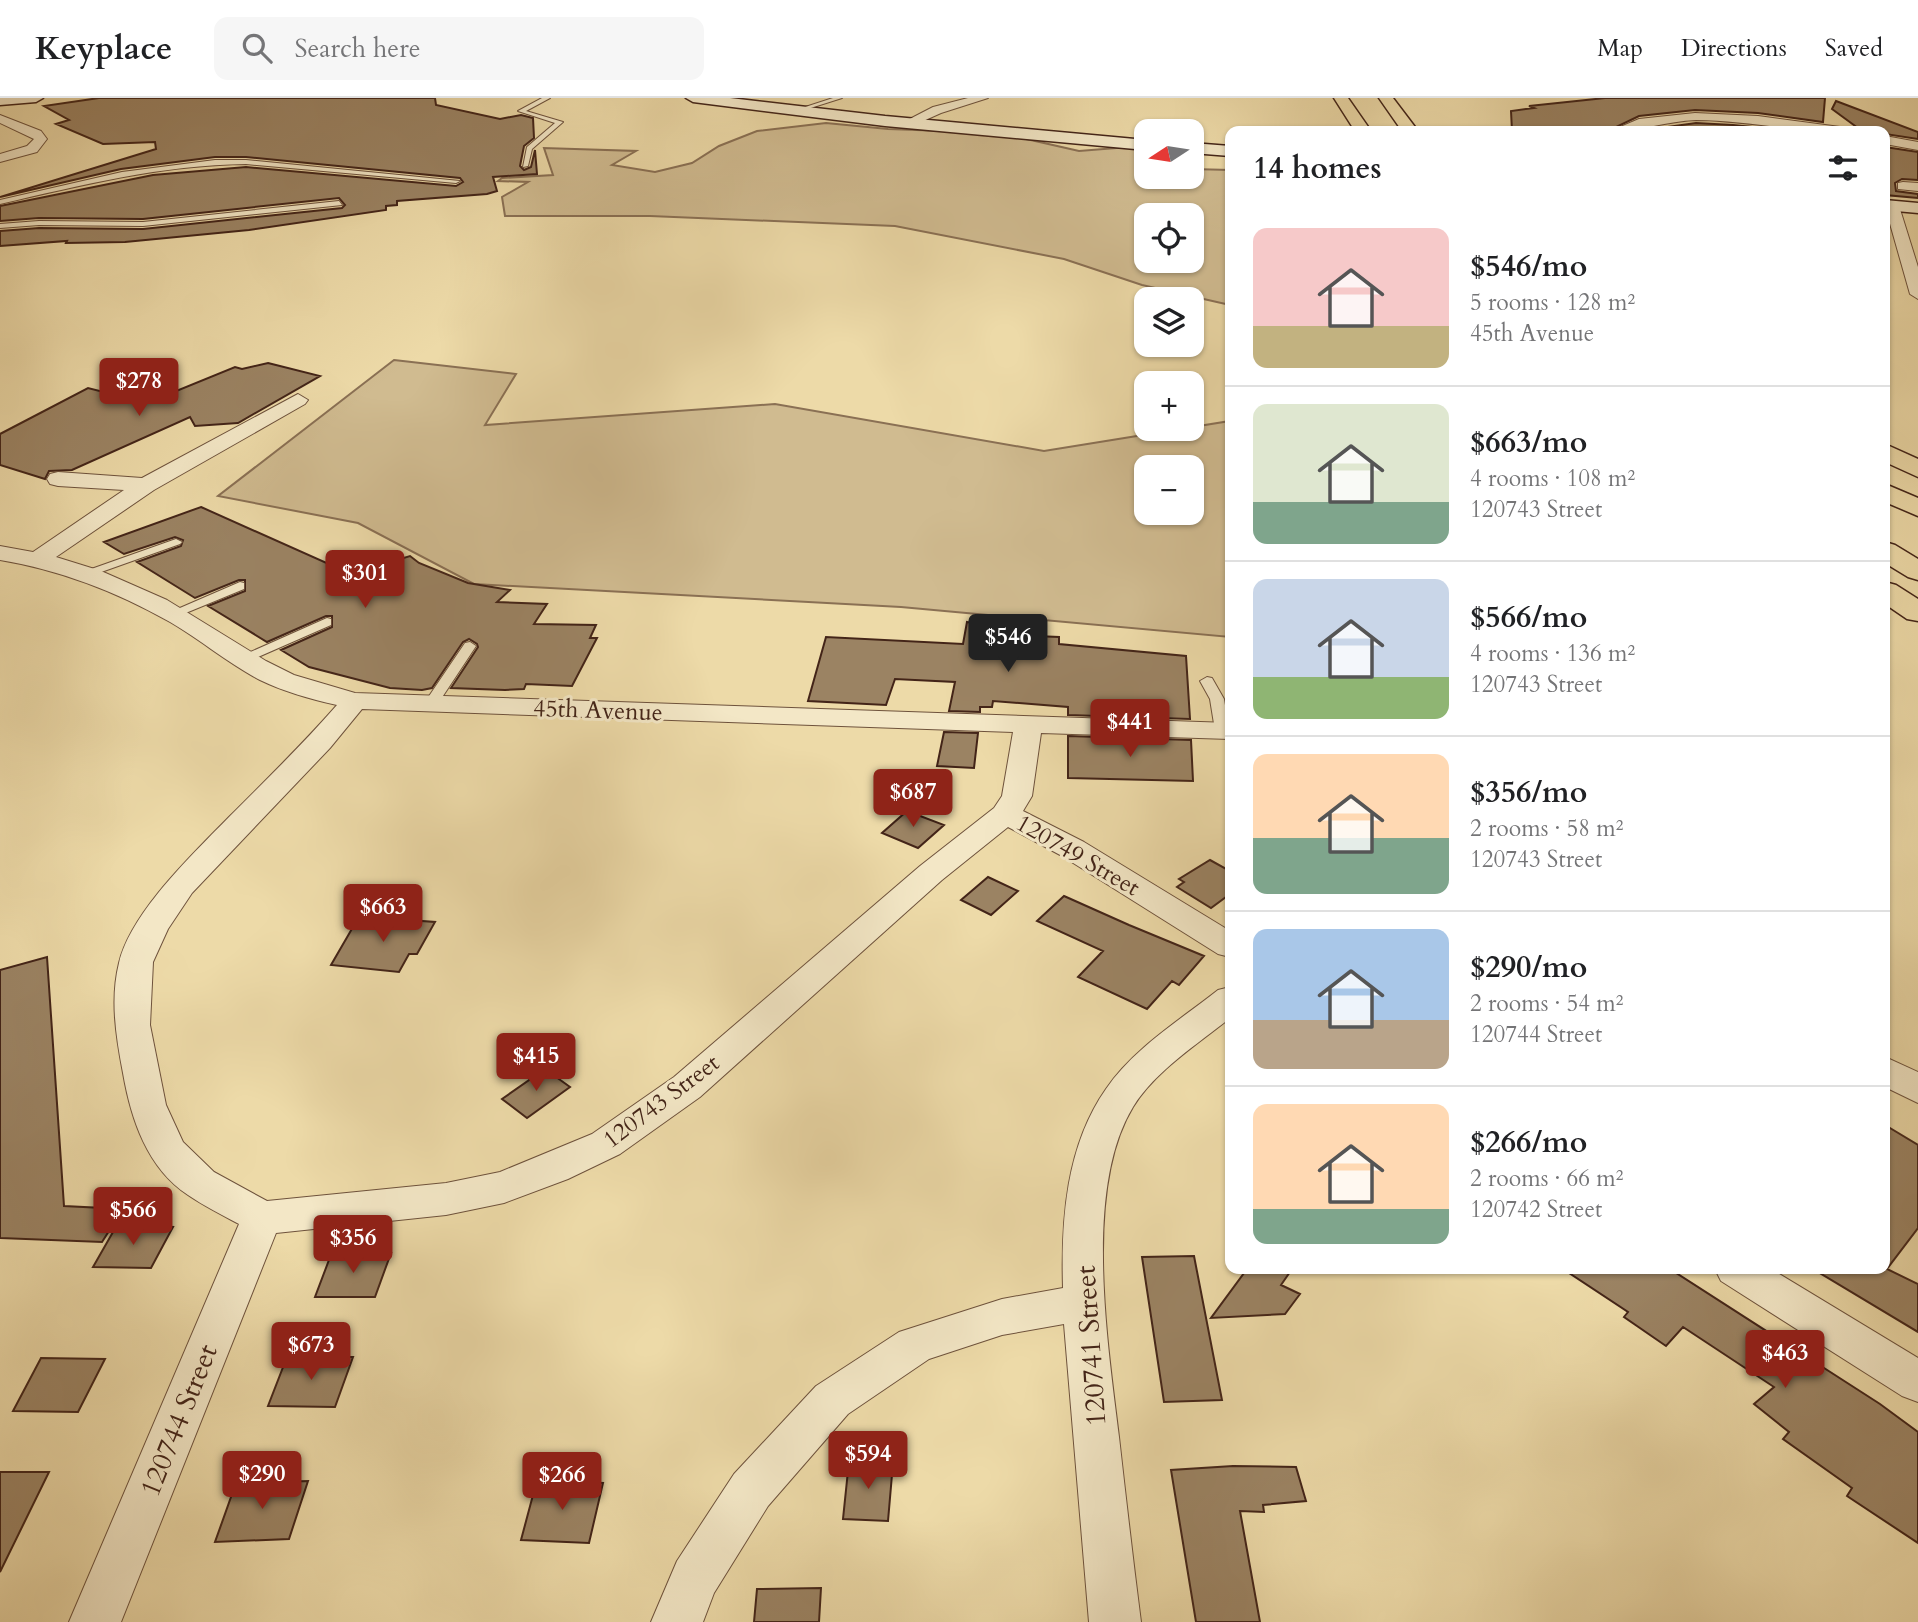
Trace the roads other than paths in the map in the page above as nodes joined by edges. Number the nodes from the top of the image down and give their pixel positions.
1 (36, 98) edge
2 (547, 98) edge
3 (694, 98) edge
4 (839, 98) edge
5 (982, 98) edge
6 (1340, 98) edge
7 (1386, 98) edge
8 (0, 101) edge
9 (1771, 109) dead end
10 (799, 110) junction
11 (0, 119) edge
12 (1757, 120) junction
13 (908, 123) junction
14 (1344, 126) edge
15 (1360, 126) edge
16 (1406, 126) edge
17 (1634, 126) edge
18 (1808, 126) edge
19 (1890, 141) edge
20 (1134, 144) edge
21 (1918, 146) edge
22 (1204, 149) edge
23 (1225, 151) edge
24 (0, 158) edge
25 (525, 166) dead end
26 (456, 181) dead end
27 (1903, 186) dead end
28 (1918, 187) edge
29 (0, 202) edge
30 (339, 203) dead end
31 (1890, 205) edge
32 (1918, 208) edge
33 (1890, 210) edge
34 (0, 226) edge
35 (1914, 273) edge
36 (1918, 294) edge
37 (298, 400) dead end
38 (1890, 441) edge
39 (1890, 455) edge
40 (1918, 455) edge
41 (1918, 469) edge
42 (58, 479) dead end
43 (146, 485) junction
44 (1890, 494) edge
45 (1918, 508) edge
46 (176, 542) dead end
47 (0, 553) edge
48 (1890, 554) edge
49 (38, 559) junction
50 (1918, 570) edge
51 (86, 573) junction
52 (240, 586) dead end
53 (1890, 595) edge
54 (1918, 612) edge
55 (172, 614) junction
56 (327, 622) dead end
57 (470, 646) dead end
58 (244, 659) junction
59 (1207, 681) dead end
60 (355, 701) junction
61 (430, 705) junction
62 (1028, 724) junction
63 (1225, 727) edge
64 (1225, 730) edge
65 (1006, 814) junction
66 (1225, 943) edge
67 (1225, 1003) edge
68 (1890, 1073) edge
69 (1918, 1089) edge
70 (262, 1218) junction
71 (1745, 1274) edge
72 (1082, 1303) junction
73 (1918, 1382) edge
74 (95, 1622) edge
75 (677, 1622) edge
76 (1115, 1622) edge

1 - 8 street
2 - 25 lane
3 - 10 street
4 - 10 lane
5 - 13 street
6 - 14 highway
6 - 15 highway
7 - 16 highway
9 - 12 street
10 - 13 street
11 - 24 street
12 - 17 street
12 - 18 street
13 - 20 street
19 - 21 street
22 - 23 street
26 - 29 lane
27 - 28 street
30 - 34 lane
31 - 32 street
33 - 35 street
35 - 36 street
37 - 43 street
38 - 40 highway
39 - 41 highway
42 - 43 street
43 - 49 street
44 - 45 highway
46 - 51 lane
47 - 49 street, 45th Avenue
48 - 50 highway
49 - 51 street, 45th Avenue
51 - 55 street, 45th Avenue
52 - 55 lane
53 - 54 highway
55 - 58 street, 45th Avenue
56 - 58 lane
57 - 61 lane
58 - 60 street, 45th Avenue
59 - 63 lane
60 - 61 street, 45th Avenue
60 - 70 street
61 - 62 street, 45th Avenue
62 - 64 street, 45th Avenue
62 - 65 street, 120749 Street
65 - 66 street, 120749 Street
65 - 70 street, 120743 Street
67 - 72 street, 120741 Street
68 - 69 street
70 - 74 street, 120744 Street
71 - 73 street
72 - 75 street
72 - 76 street, 120741 Street

